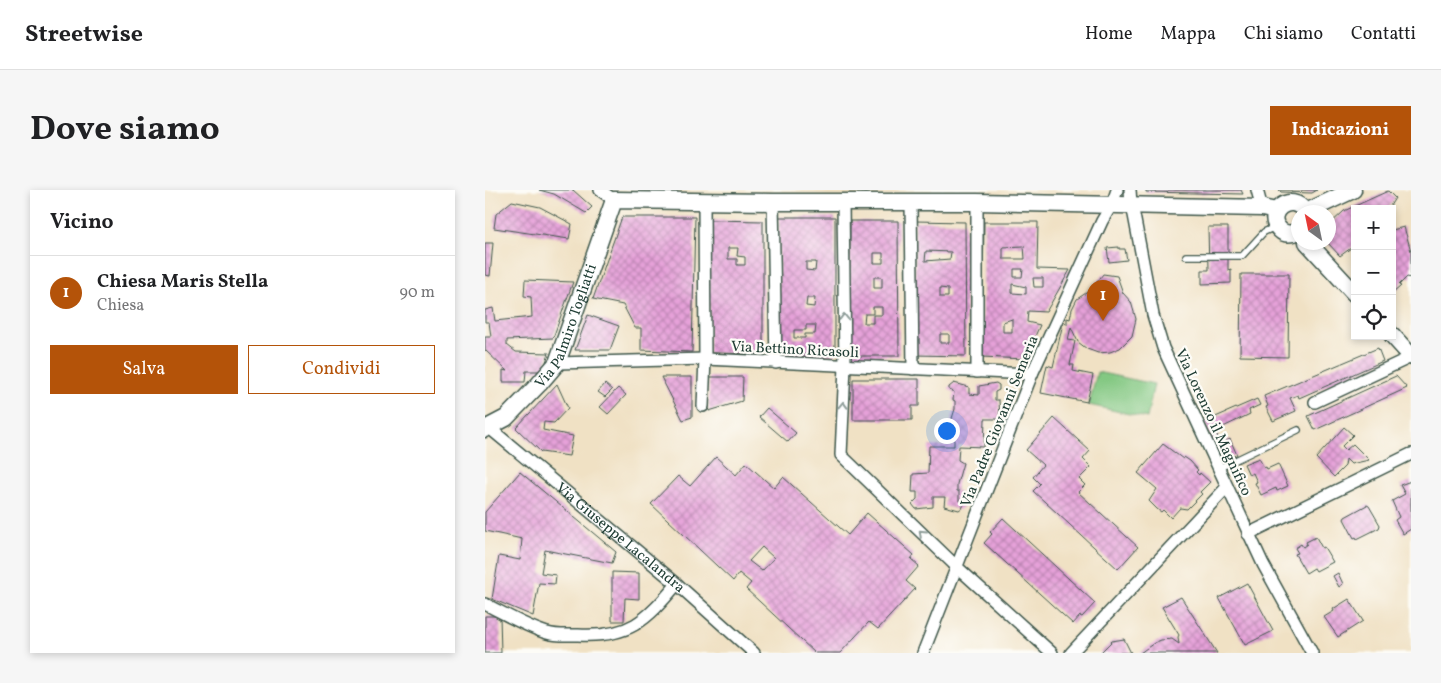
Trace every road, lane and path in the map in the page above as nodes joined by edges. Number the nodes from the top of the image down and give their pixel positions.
1 (600, 190) edge
2 (1257, 190) edge
3 (1353, 190) edge
4 (655, 195) edge
5 (890, 196) edge
6 (1114, 197) edge
7 (1130, 197) edge
8 (615, 200) junction
9 (704, 201) junction
10 (773, 202) junction
11 (843, 202) junction
12 (977, 202) junction
13 (911, 203) junction
14 (1298, 205) edge
15 (1320, 205) edge
16 (1272, 215) junction
17 (1291, 232) edge
18 (1314, 250) edge
19 (1186, 256) dead end
20 (1351, 290) edge
21 (1396, 339) edge
22 (1411, 356) edge
23 (705, 360) junction
24 (557, 363) junction
25 (776, 363) junction
26 (845, 366) junction
27 (913, 369) junction
28 (977, 372) junction
29 (1032, 374) junction
30 (1315, 402) dead end
31 (703, 406) dead end
32 (486, 426) edge
33 (1298, 430) dead end
34 (1411, 454) edge
35 (1218, 468) junction
36 (1227, 487) junction
37 (1248, 534) junction
38 (957, 567) junction
39 (677, 584) junction
40 (485, 604) edge
41 (753, 653) edge
42 (923, 653) edge
43 (1052, 653) edge
44 (1071, 653) edge
45 (1311, 653) edge

1 - 8 street
2 - 16 street
3 - 15 street
4 - 8 street
4 - 9 street
5 - 11 street
5 - 13 street
6 - 7 street
6 - 12 street
6 - 29 street, Via Padre Giovanni Semeria
7 - 16 street
7 - 35 street, Via Lorenzo il Magnifico
8 - 24 street, Via Palmiro Togliatti
9 - 10 street
9 - 23 street
10 - 11 street
10 - 25 street
26 -> 11 street
12 - 13 street
12 - 28 street
13 - 27 street
14 - 16 street
16 - 17 street
16 - 19 lane
18 - 20 street
21 - 22 street
22 - 30 street
23 - 24 street, Via Bettino Ricasoli
23 - 25 street, Via Bettino Ricasoli
23 - 31 street
24 - 32 street, Via Palmiro Togliatti
25 - 26 street, Via Bettino Ricasoli
26 - 27 street, Via Bettino Ricasoli
38 -> 26 street
27 - 28 street, Via Bettino Ricasoli
28 - 29 street, Via Bettino Ricasoli
29 - 38 street, Via Padre Giovanni Semeria
32 - 39 street, Via Giuseppe Lacalandra
33 - 35 lane
34 - 37 street
35 - 36 street, Via Lorenzo il Magnifico
36 - 37 street, Via Lorenzo il Magnifico
36 - 44 street
37 - 45 street, Via Lorenzo il Magnifico
38 - 42 street, Via Padre Giovanni Semeria
38 - 43 street
39 - 40 street
39 - 41 street, Via Giuseppe Lacalandra

